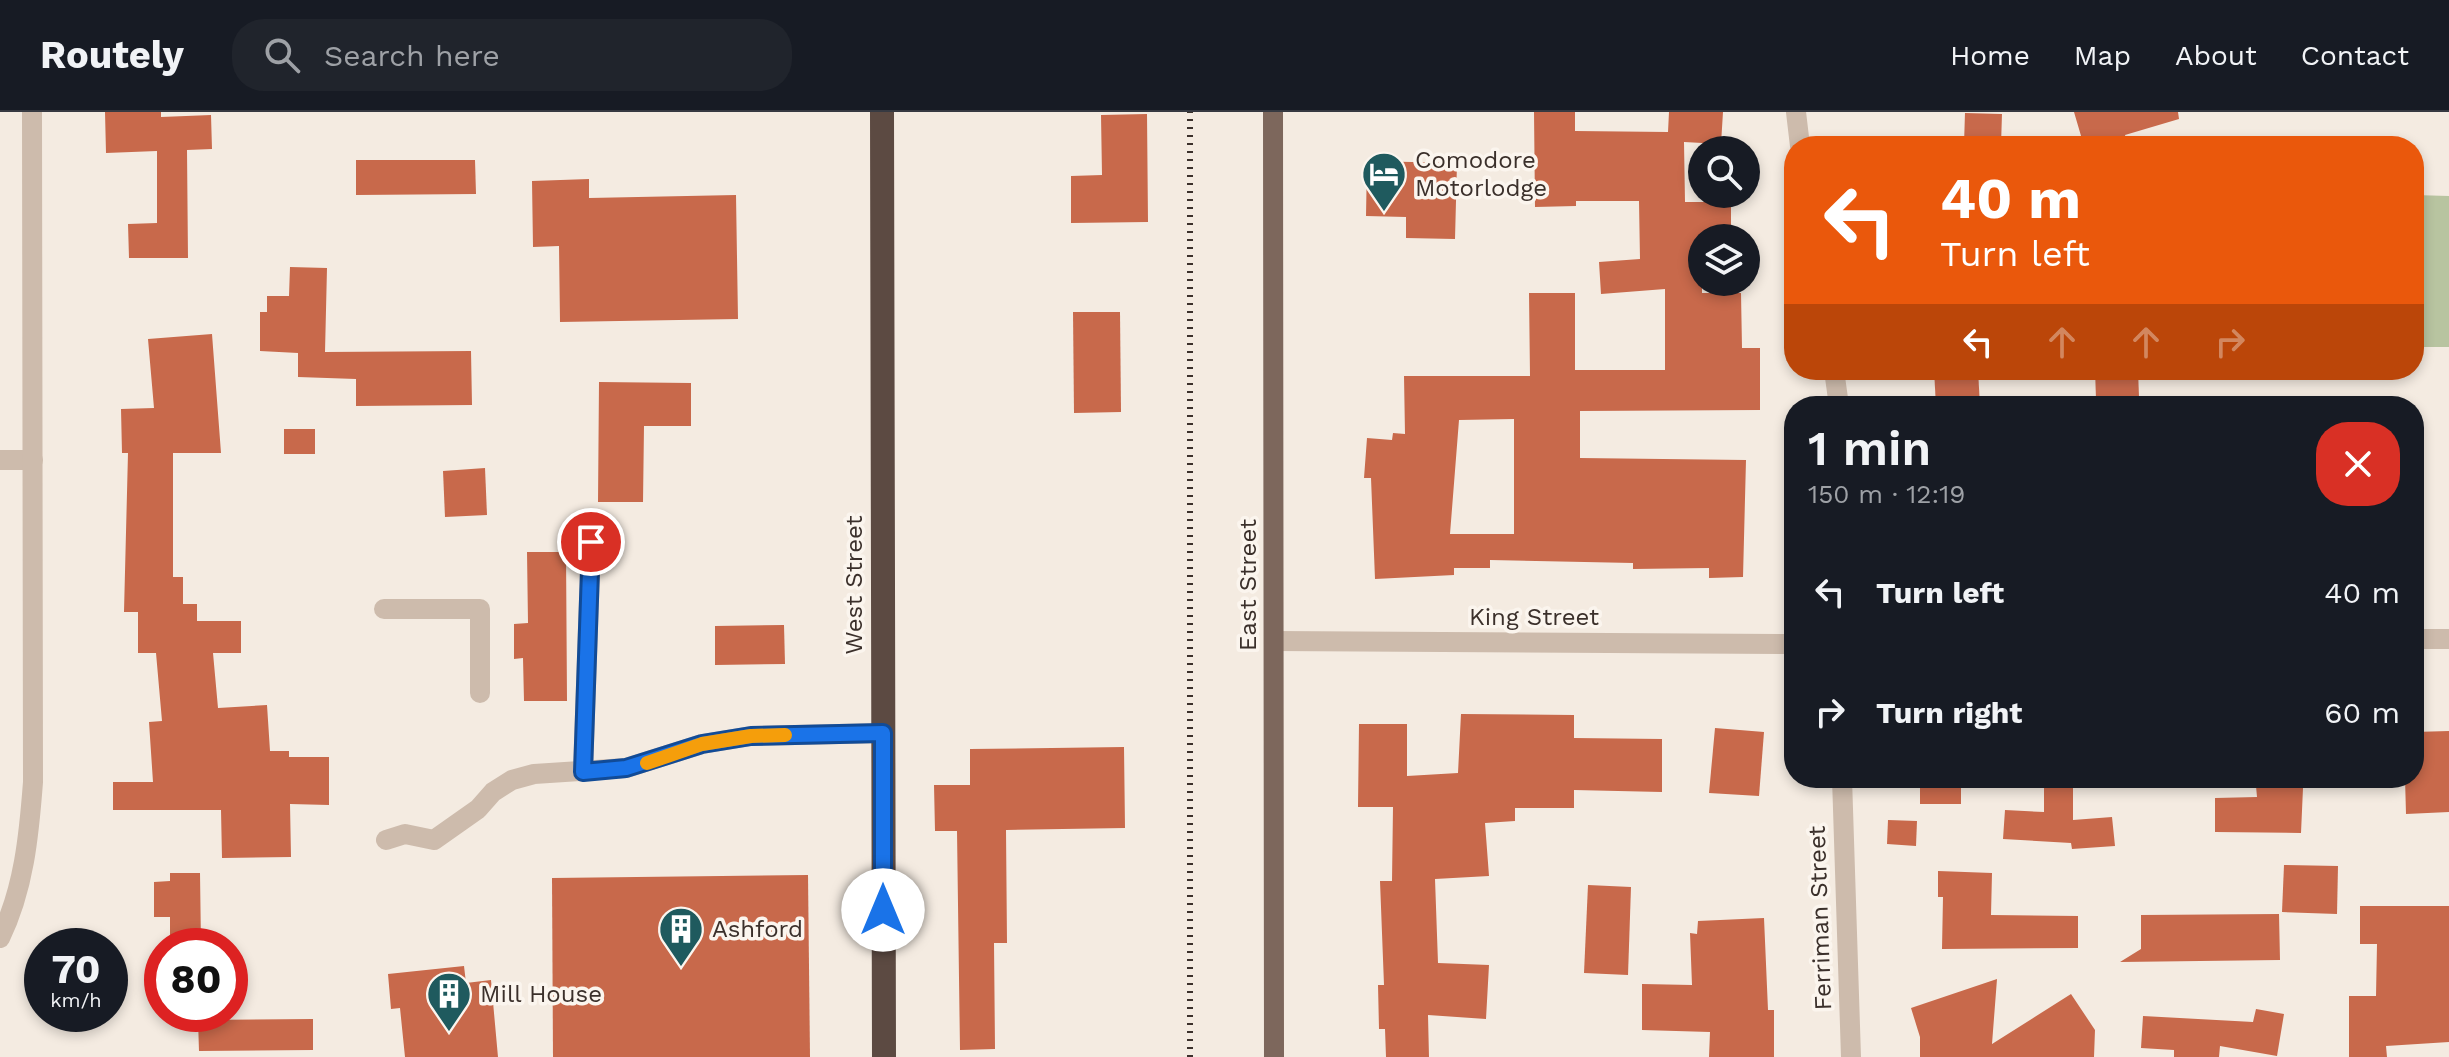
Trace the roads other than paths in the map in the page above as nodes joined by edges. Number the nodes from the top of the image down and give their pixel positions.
1 (32, 112) edge
2 (882, 112) edge
3 (1273, 112) edge
4 (1796, 112) edge
5 (1799, 136) edge
6 (0, 460) edge
7 (33, 460) junction
8 (591, 542) dead end
9 (384, 609) dead end
10 (1784, 639) edge
11 (2424, 639) edge
12 (2449, 639) edge
13 (1274, 641) junction
14 (480, 693) dead end
15 (883, 733) junction
16 (583, 772) junction
17 (1842, 788) edge
18 (386, 840) dead end
19 (0, 938) edge
20 (884, 1057) edge
21 (1274, 1057) edge
22 (1851, 1057) edge

1 - 7 street
2 - 15 highway, West Street
3 - 13 main road, East Street
4 - 5 street
6 - 7 street
7 - 19 street
8 - 16 street
9 - 14 street
10 - 13 street, King Street
11 - 12 street
13 - 21 main road, East Street
15 - 16 street
15 - 20 highway, West Street
16 - 18 street
17 - 22 street, Ferriman Street

